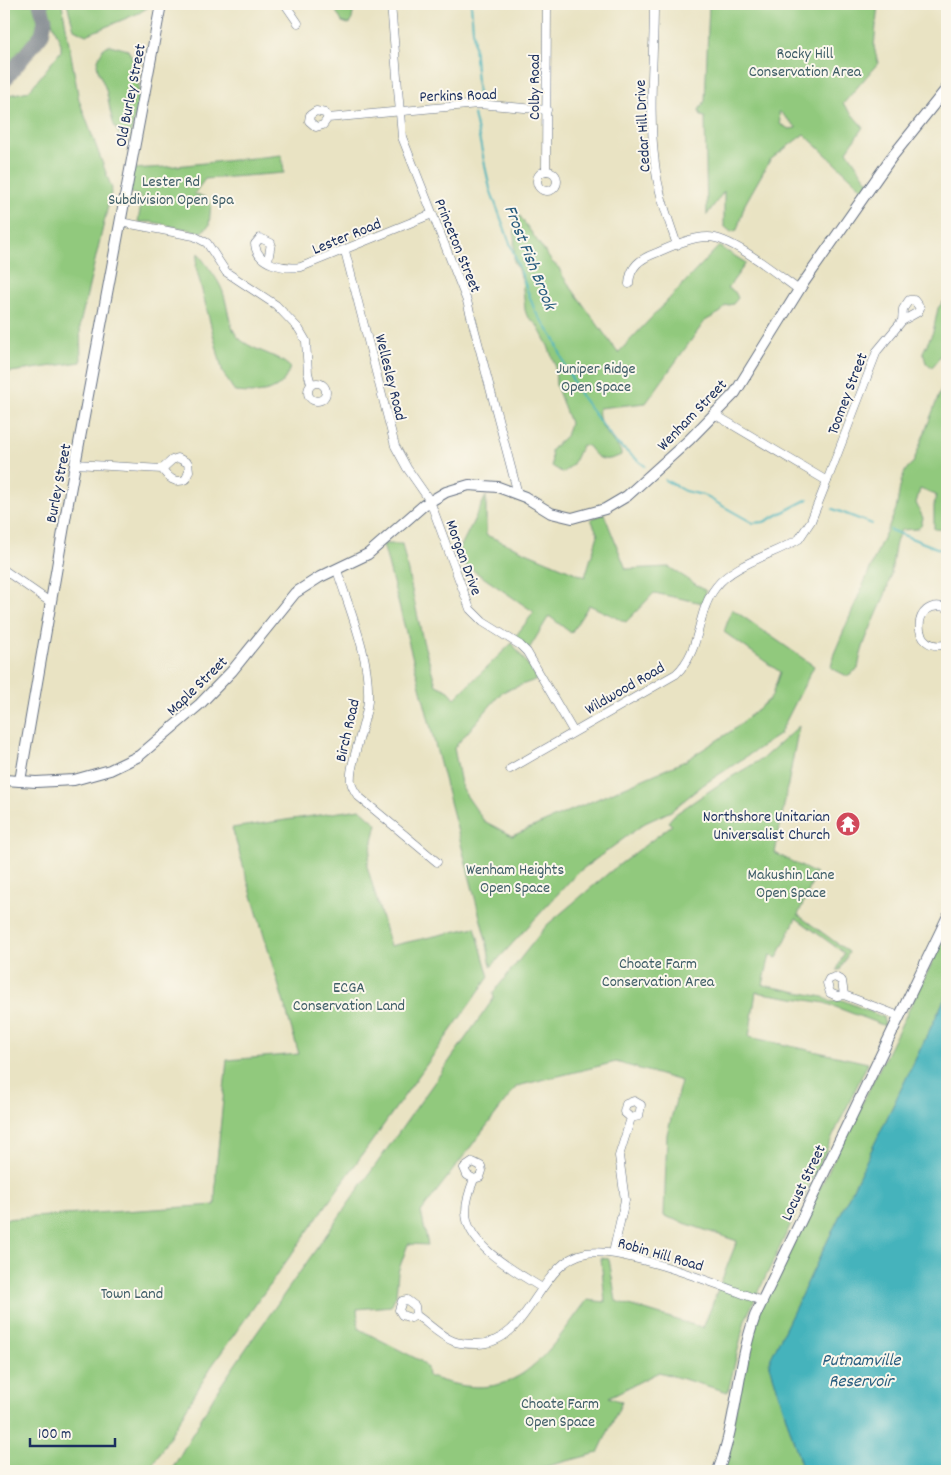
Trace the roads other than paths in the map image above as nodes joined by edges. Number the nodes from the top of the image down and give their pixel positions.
1 (161, 4) edge
2 (285, 4) edge
3 (391, 4) edge
4 (547, 4) edge
5 (654, 4) edge
6 (298, 23) dead end
7 (947, 88) edge
8 (400, 110) junction
9 (547, 110) junction
10 (328, 118) dead end
11 (546, 171) dead end
12 (126, 191) joint
13 (432, 214) junction
14 (120, 222) junction
15 (677, 245) junction
16 (344, 251) junction
17 (268, 261) dead end
18 (629, 284) dead end
19 (799, 290) junction
20 (902, 321) dead end
21 (311, 384) dead end
22 (714, 414) junction
23 (76, 464) junction
24 (162, 469) dead end
25 (827, 481) junction
26 (518, 494) junction
27 (430, 501) junction
28 (377, 548) joint
29 (4, 570) edge
30 (337, 570) junction
31 (50, 602) junction
32 (947, 608) edge
33 (947, 644) edge
34 (573, 731) junction
35 (510, 769) dead end
36 (4, 780) edge
37 (20, 781) junction
38 (437, 862) dead end
39 (947, 918) edge
40 (844, 995) dead end
41 (899, 1016) junction
42 (631, 1118) dead end
43 (474, 1179) dead end
44 (613, 1253) junction
45 (542, 1288) junction
46 (762, 1301) junction
47 (416, 1315) dead end
48 (719, 1469) edge

1 - 12 main road, Old Burley Street
2 - 6 street
3 - 8 street, Princeton Street
4 - 9 street, Colby Road
5 - 15 street, Cedar Hill Drive
7 - 19 main road, Wenham Street
8 - 9 street, Perkins Road
8 - 10 street, Perkins Road
8 - 13 street, Princeton Street
9 - 11 street, Colby Road
12 - 14 main road, Burley Street
13 - 16 street, Lester Road
13 - 26 street, Princeton Street
14 - 21 street
14 - 23 main road, Burley Street
15 - 18 street
15 - 19 street
16 - 17 street, Lester Road
16 - 27 street, Wellesley Road
19 - 22 main road, Wenham Street
20 - 25 street, Toomey Street
22 - 25 street
22 - 26 main road, Wenham Street
23 - 24 street
23 - 31 main road, Burley Street
25 - 34 street, Wildwood Road
26 - 27 main road, Wenham Street
27 - 28 main road, Wenham Street
27 - 34 street, Morgan Drive
28 - 30 main road, Maple Street
29 - 31 street
30 - 37 main road, Maple Street
30 - 38 street, Birch Road
31 - 37 main road, Burley Street
32 - 33 street
34 - 35 street, Wildwood Road
36 - 37 main road, Maple Street
39 - 41 main road, Locust Street
40 - 41 street
41 - 46 main road, Locust Street
42 - 44 street
43 - 45 street
44 - 45 street, Robin Hill Road
44 - 46 street, Robin Hill Road
45 - 47 street, Robin Hill Road
46 - 48 main road, Locust Street

